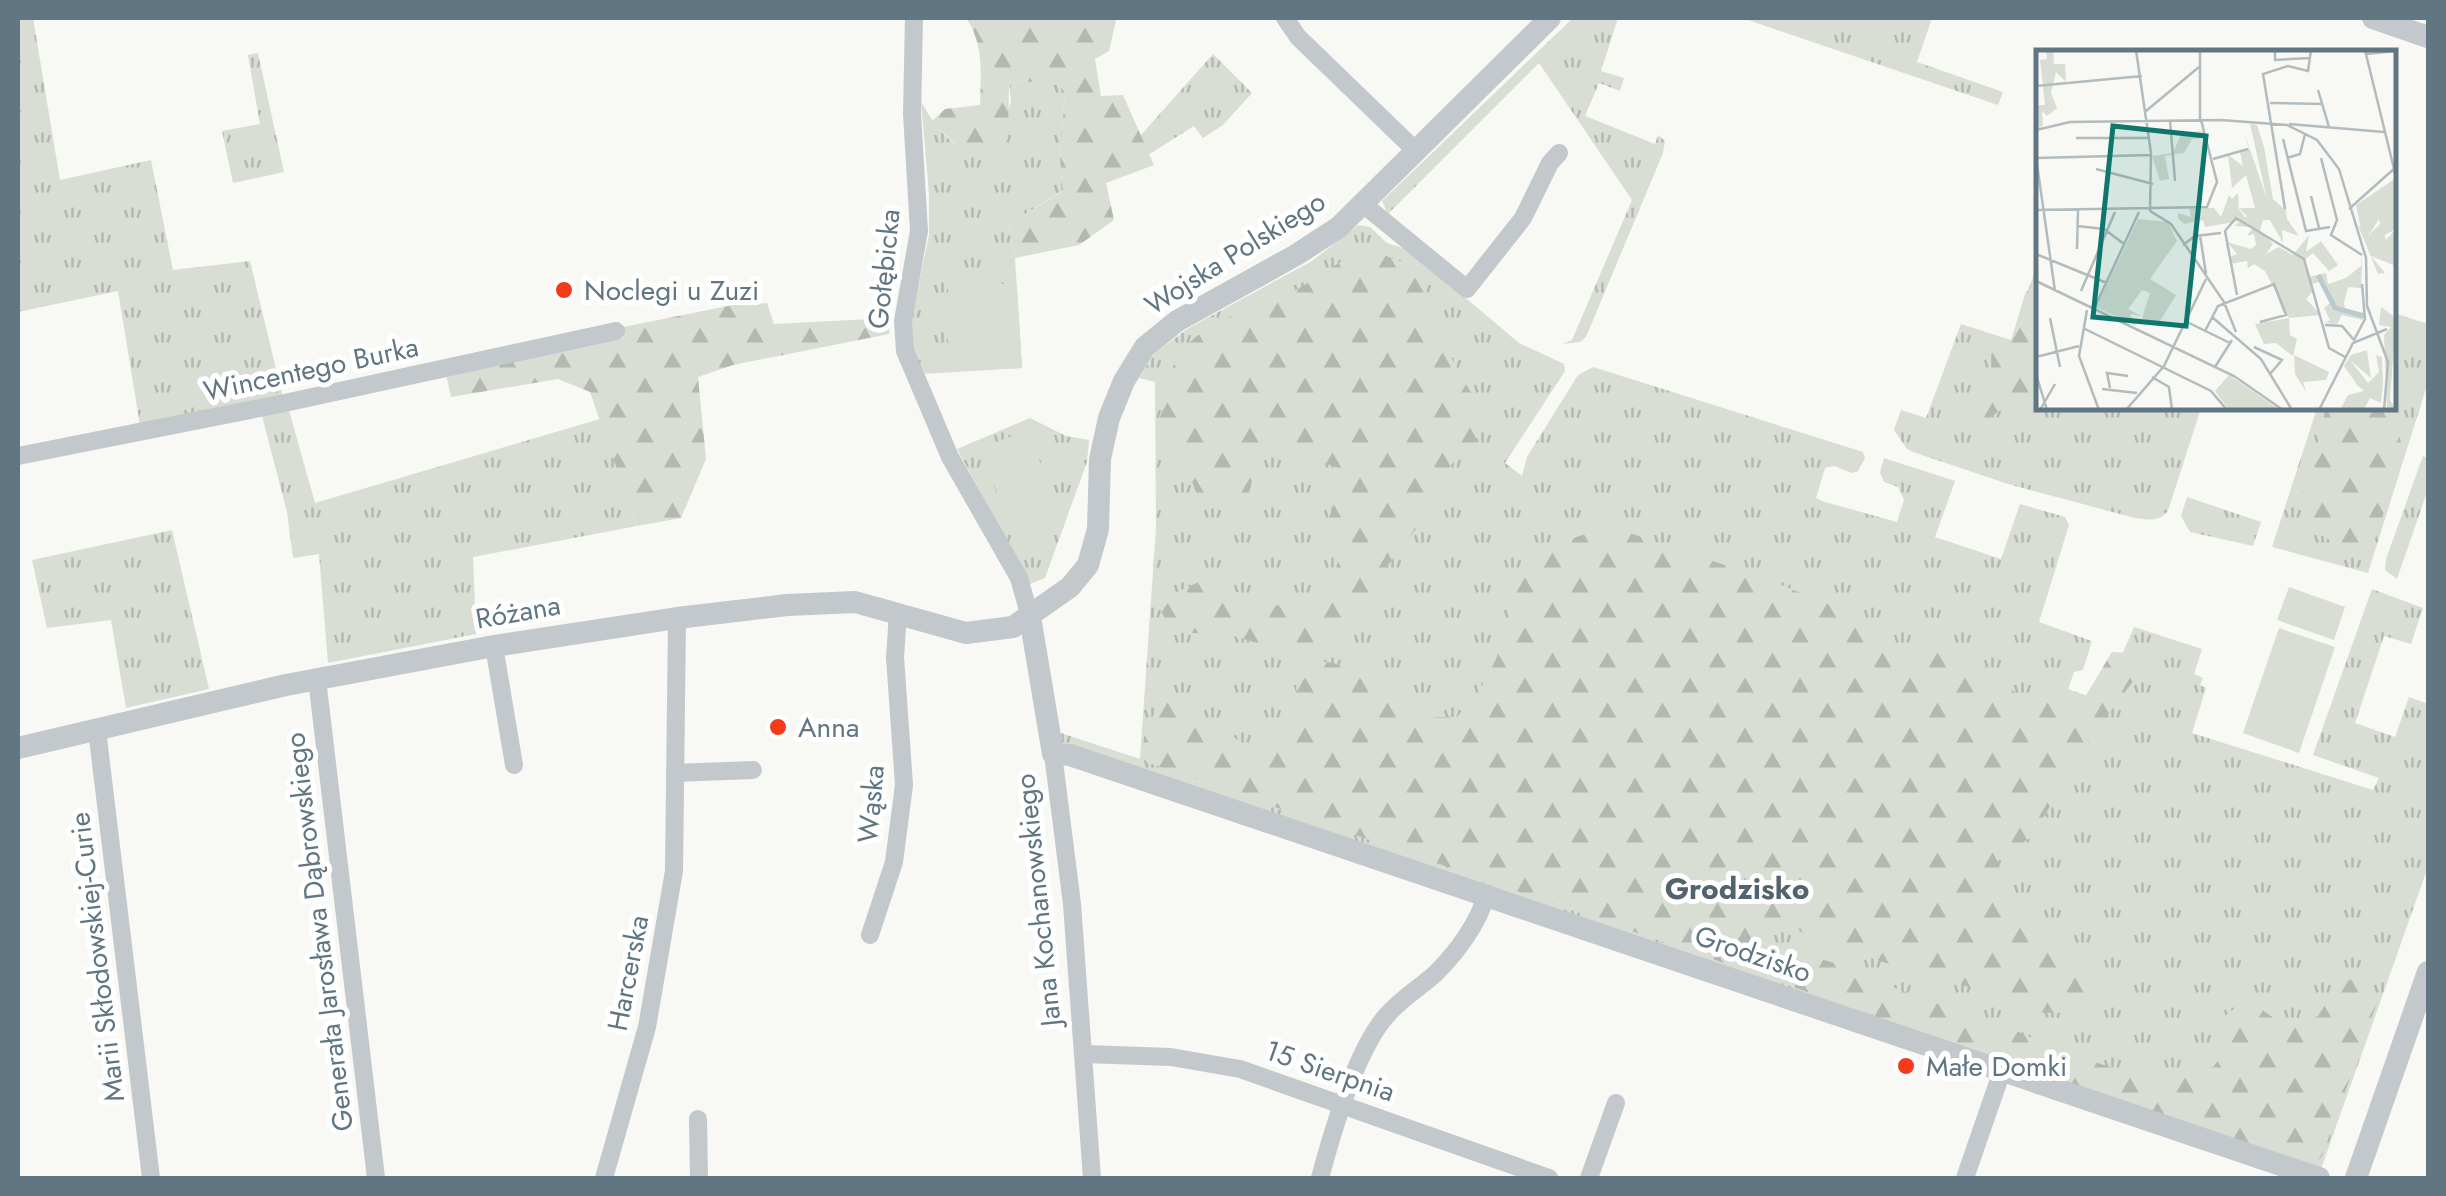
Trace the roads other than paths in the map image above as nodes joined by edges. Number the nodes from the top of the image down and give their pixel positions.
1 (914, 18) edge
2 (1284, 18) edge
3 (1550, 18) edge
4 (2379, 18) edge
5 (2428, 37) edge
6 (1417, 152) junction
7 (1559, 153) dead end
8 (1362, 204) junction
9 (616, 332) dead end
10 (18, 456) edge
11 (898, 613) junction
12 (1030, 617) junction
13 (677, 618) junction
14 (494, 646) junction
15 (317, 679) junction
16 (97, 730) junction
17 (18, 748) edge
18 (1053, 754) junction
19 (514, 766) dead end
20 (753, 770) dead end
21 (675, 773) junction
22 (1486, 895) junction
23 (870, 935) dead end
24 (2428, 972) edge
25 (1084, 1054) junction
26 (2002, 1071) junction
27 (1616, 1103) dead end
28 (1344, 1104) junction
29 (698, 1119) dead end
30 (151, 1178) edge
31 (376, 1178) edge
32 (604, 1178) edge
33 (699, 1178) edge
34 (1092, 1178) edge
35 (1320, 1178) edge
36 (1548, 1178) edge
37 (1589, 1178) edge
38 (1965, 1178) edge
39 (2319, 1178) edge
40 (2356, 1178) edge

1 - 12 street, Gołębicka
2 - 6 street
3 - 6 street, Wojska Polskiego
4 - 5 street
6 - 8 street, Wojska Polskiego
7 - 8 street, Wojska Polskiego
8 - 12 street, Wojska Polskiego
9 - 10 street, Wincentego Burka
11 - 12 street, Różana
11 - 13 street, Różana
11 - 23 street, Wąska
12 - 18 street, Jana Kochanowskiego
13 - 14 street, Różana
13 - 21 street, Harcerska
14 - 15 street, Różana
14 - 19 street
15 - 16 street, Różana
15 - 31 street, Generała Jarosława Dąbrowskiego
16 - 17 street, Różana
16 - 30 street, Marii Skłodowskiej-Curie
18 - 22 street, Grodzisko
18 - 25 street, Jana Kochanowskiego
20 - 21 street
21 - 32 street, Harcerska
22 - 26 street, Grodzisko
22 - 28 street
24 - 40 street
25 - 28 street, 15 Sierpnia
25 - 34 street, Jana Kochanowskiego
26 - 38 street
26 - 39 street, Grodzisko
27 - 37 street
28 - 35 street
28 - 36 street, 15 Sierpnia
29 - 33 street

